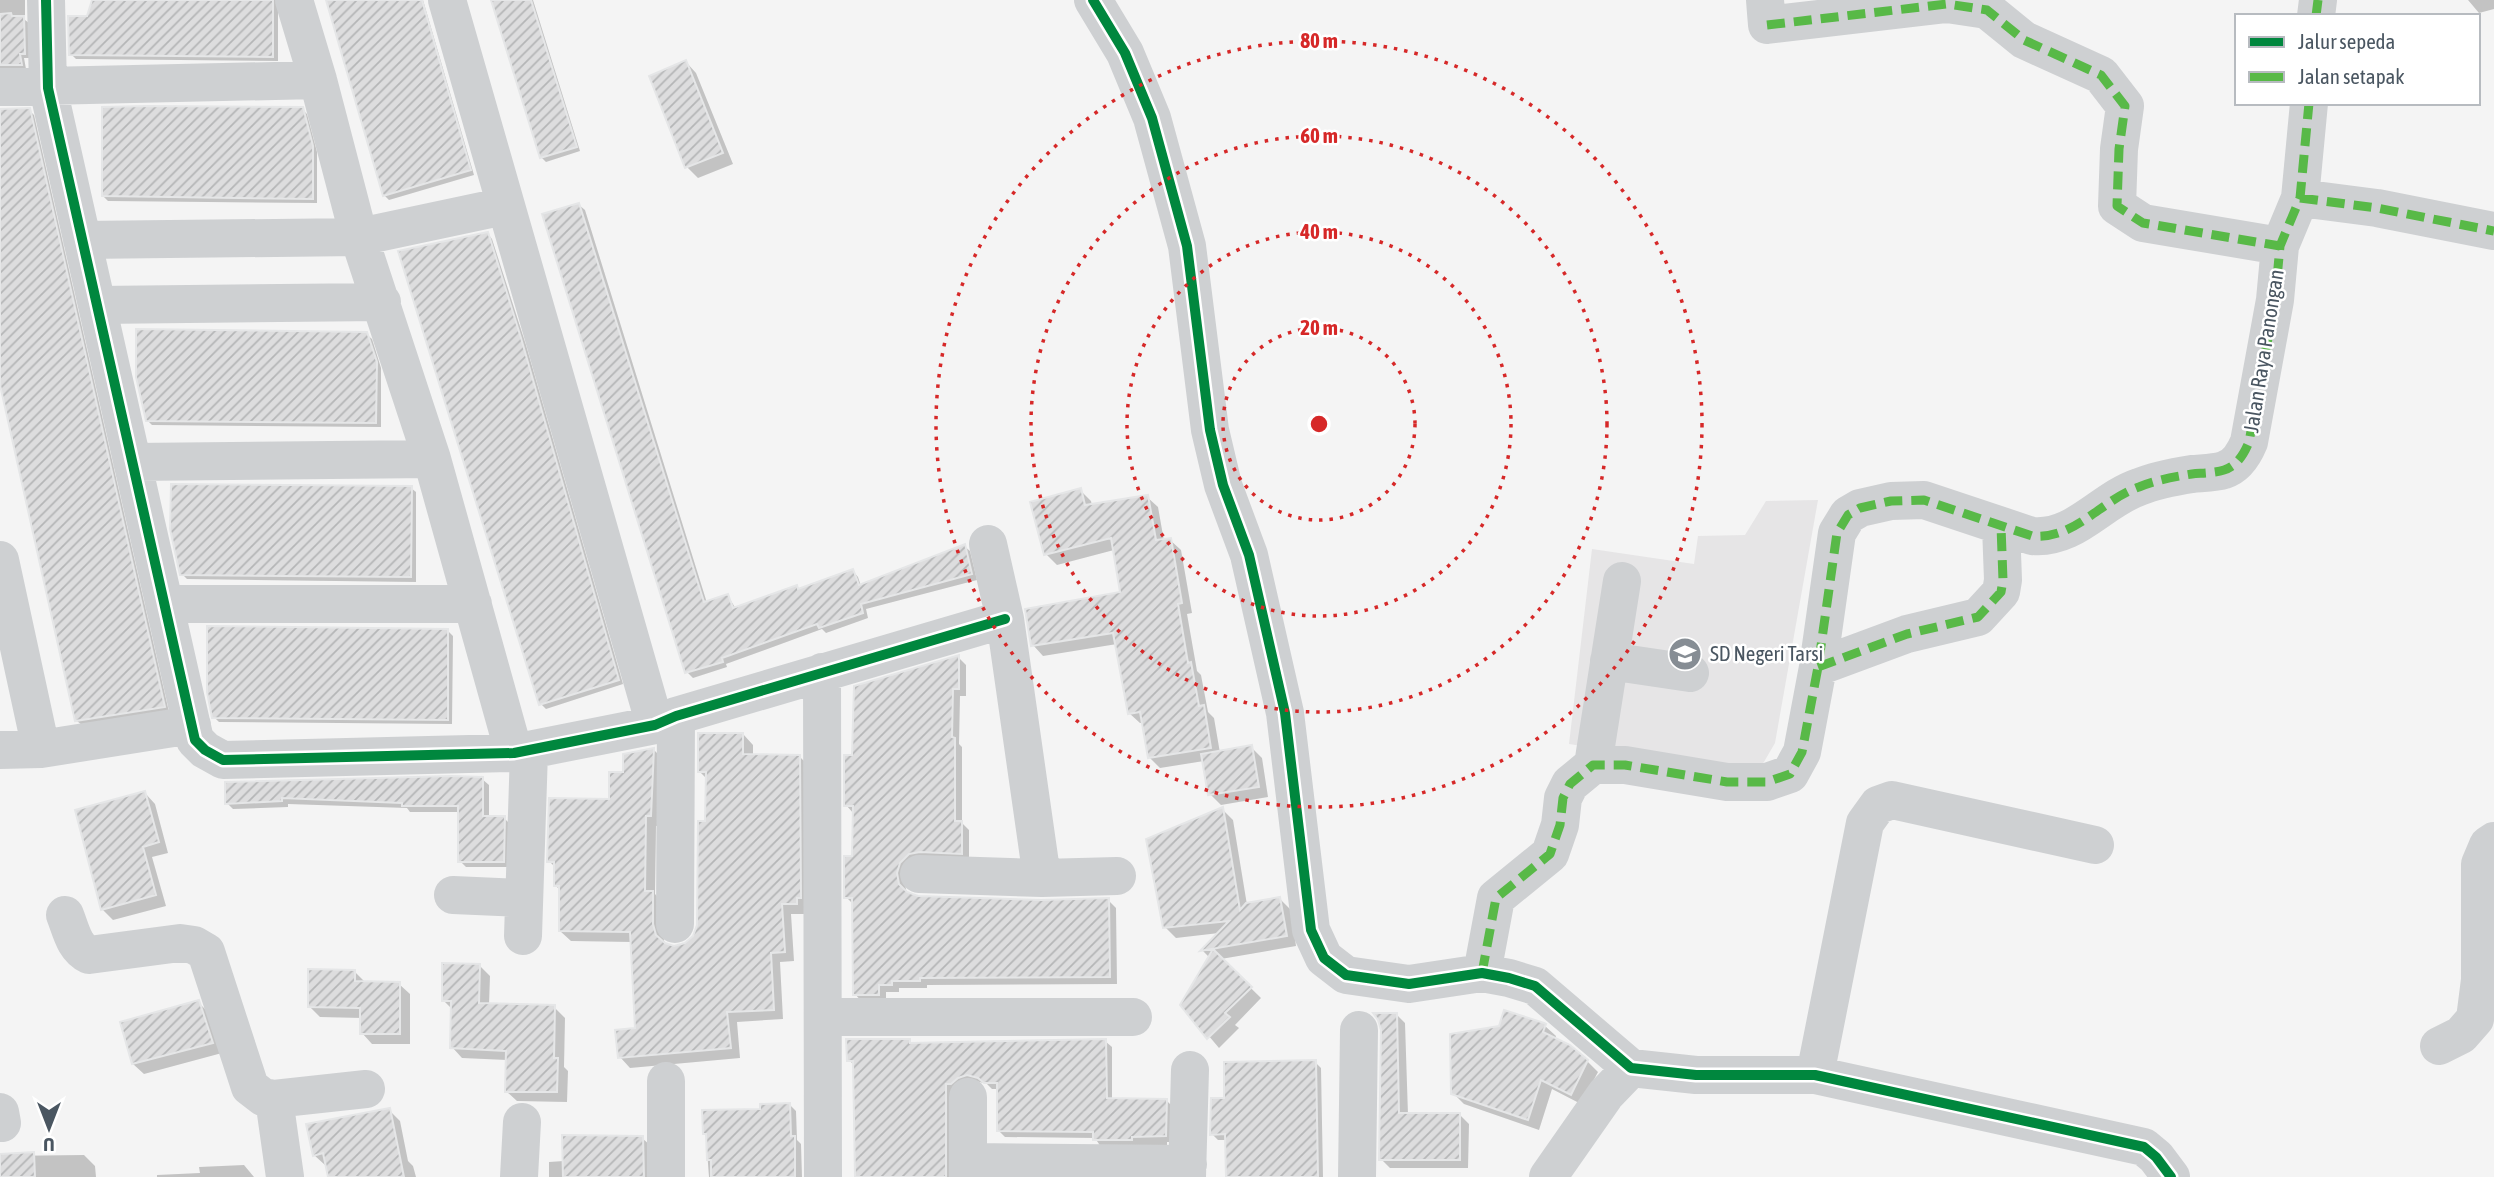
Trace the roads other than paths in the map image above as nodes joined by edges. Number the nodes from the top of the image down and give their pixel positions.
1 (46, 0) edge
2 (294, 0) edge
3 (447, 0) edge
4 (1093, 0) edge
5 (1765, 0) edge
6 (318, 80) junction
7 (0, 87) edge
8 (48, 88) junction
9 (2309, 105) edge
10 (2300, 198) junction
11 (505, 206) junction
12 (2494, 231) edge
13 (359, 237) junction
14 (82, 240) junction
15 (2280, 246) junction
16 (382, 302) junction
17 (97, 305) junction
18 (432, 459) junction
19 (132, 462) junction
20 (2001, 526) junction
21 (988, 544) dead end
22 (0, 560) edge
23 (1622, 581) dead end
24 (4, 598) edge
25 (164, 604) junction
26 (473, 604) junction
27 (1005, 619) junction
28 (1609, 661) junction
29 (1818, 667) junction
30 (822, 672) junction
31 (1690, 673) dead end
32 (666, 721) junction
33 (192, 725) junction
34 (41, 749) junction
35 (0, 750) edge
36 (522, 752) junction
37 (1609, 765) junction
38 (2494, 841) edge
39 (2095, 845) dead end
40 (919, 874) dead end
41 (1116, 876) dead end
42 (1042, 878) junction
43 (453, 895) dead end
44 (523, 898) junction
45 (65, 915) dead end
46 (675, 923) dead end
47 (523, 936) dead end
48 (1482, 973) junction
49 (823, 1017) junction
50 (1133, 1017) dead end
51 (1359, 1030) dead end
52 (2439, 1046) dead end
53 (1631, 1068) junction
54 (1190, 1070) dead end
55 (1815, 1075) junction
56 (666, 1082) dead end
57 (366, 1089) dead end
58 (968, 1097) dead end
59 (275, 1099) junction
60 (522, 1122) dead end
61 (968, 1170) edge
62 (1187, 1170) edge
63 (285, 1177) edge
64 (519, 1177) edge
65 (666, 1177) edge
66 (823, 1177) edge
67 (1357, 1177) edge
68 (1548, 1177) edge
69 (2171, 1177) edge

1 - 8 street
2 - 6 street
3 - 11 street
4 - 48 street
5 - 15 street
6 - 8 street
6 - 13 street
7 - 8 street
8 - 14 street
9 - 10 street, Jalan Raya Panongan
10 - 12 street
10 - 15 street, Jalan Raya Panongan
11 - 13 street
11 - 32 street
13 - 14 street
13 - 16 street
14 - 17 street
15 - 20 street, Jalan Raya Panongan
16 - 17 street
16 - 18 street
17 - 19 street
18 - 19 street
18 - 26 street
19 - 25 street
20 - 29 street
20 - 29 street, Jalan Raya Panongan
21 - 27 street
22 - 24 street
23 - 28 street
24 - 34 street
25 - 26 street
25 - 33 street
26 - 36 street
27 - 30 street
27 - 42 street
28 - 31 street
28 - 37 street
29 - 37 street, Jalan Raya Panongan
30 - 32 street
30 - 49 street
32 - 36 street
32 - 46 street
33 - 34 street
33 - 36 street
34 - 35 street
36 - 44 street
37 - 48 street
38 - 52 street
39 - 55 street
40 - 42 street
41 - 42 street
43 - 44 street
44 - 47 street
45 - 59 street
48 - 53 street
49 - 50 street
49 - 66 street
51 - 67 street
53 - 55 street
53 - 68 street
54 - 62 street
55 - 69 street
56 - 65 street
57 - 59 street
58 - 61 street
59 - 63 street
60 - 64 street
61 - 62 street

